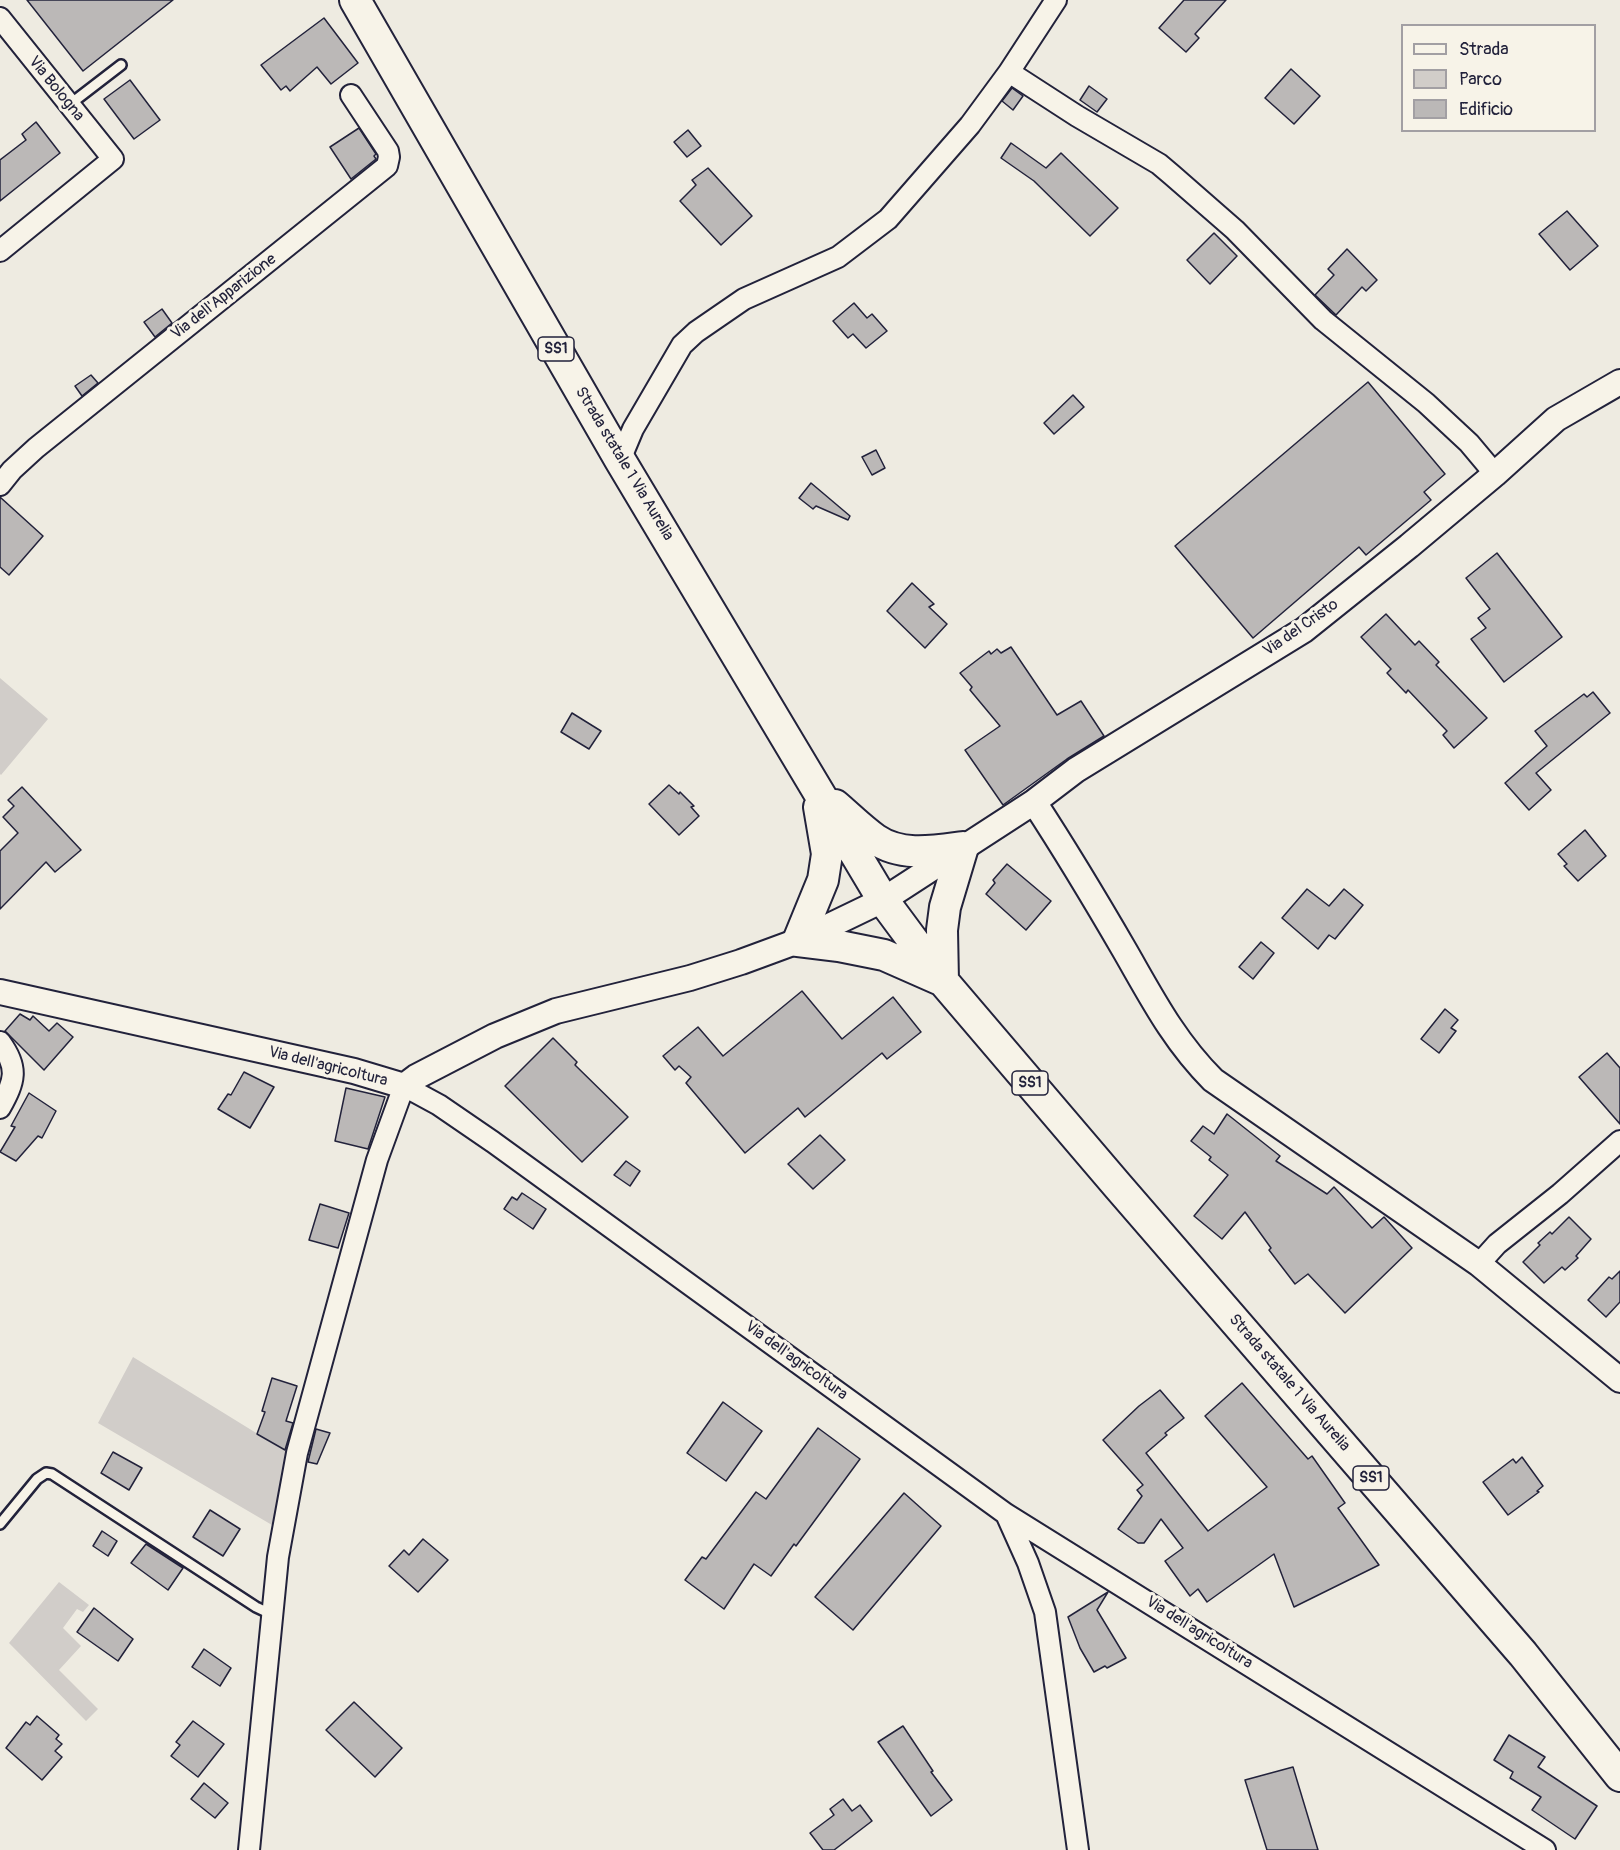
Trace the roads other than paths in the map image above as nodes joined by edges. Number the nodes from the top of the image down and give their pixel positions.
1 (1056, 0) edge
2 (358, 4) edge
3 (0, 18) edge
4 (121, 65) dead end
5 (1010, 72) junction
6 (351, 95) dead end
7 (69, 105) junction
8 (0, 251) edge
9 (1620, 382) edge
10 (620, 460) junction
11 (1495, 474) junction
12 (0, 484) edge
13 (816, 790) junction
14 (1034, 802) junction
15 (963, 848) junction
16 (883, 900) junction
17 (798, 941) junction
18 (944, 981) junction
19 (0, 992) edge
20 (0, 1042) edge
21 (404, 1086) junction
22 (0, 1108) edge
23 (1620, 1141) edge
24 (1479, 1264) junction
25 (1620, 1380) edge
26 (1006, 1514) junction
27 (0, 1524) edge
28 (273, 1615) junction
29 (1620, 1776) edge
30 (249, 1850) edge
31 (1078, 1850) edge
32 (1545, 1850) edge

1 - 5 street
2 - 10 main road, Strada statale 1 Via Aurelia / SS1
3 - 7 street, Via Bologna
4 - 7 lane
5 - 10 street
5 - 11 street
6 - 12 street, Via dell'Apparizione
7 - 8 street, Via Bologna
9 - 11 street, Via del Cristo
10 - 13 main road, Strada statale 1 Via Aurelia / SS1
11 - 14 street, Via del Cristo
13 - 15 main road
13 - 16 main road, SS1
13 - 17 main road
14 - 15 street, Via del Cristo
14 - 24 street
15 - 16 street, Via del Cristo
15 - 18 main road
16 - 17 street, Via del Cristo
16 - 18 main road, SS1
17 - 18 main road
17 - 21 street, Via del Cristo
18 - 29 main road, Strada statale 1 Via Aurelia / SS1
19 - 21 street, Via dell'agricoltura
20 - 22 street
21 - 26 street, Via dell'agricoltura
21 - 28 street
23 - 24 street
24 - 25 street
26 - 31 street
26 - 32 street, Via dell'agricoltura
27 - 28 lane
28 - 30 street

